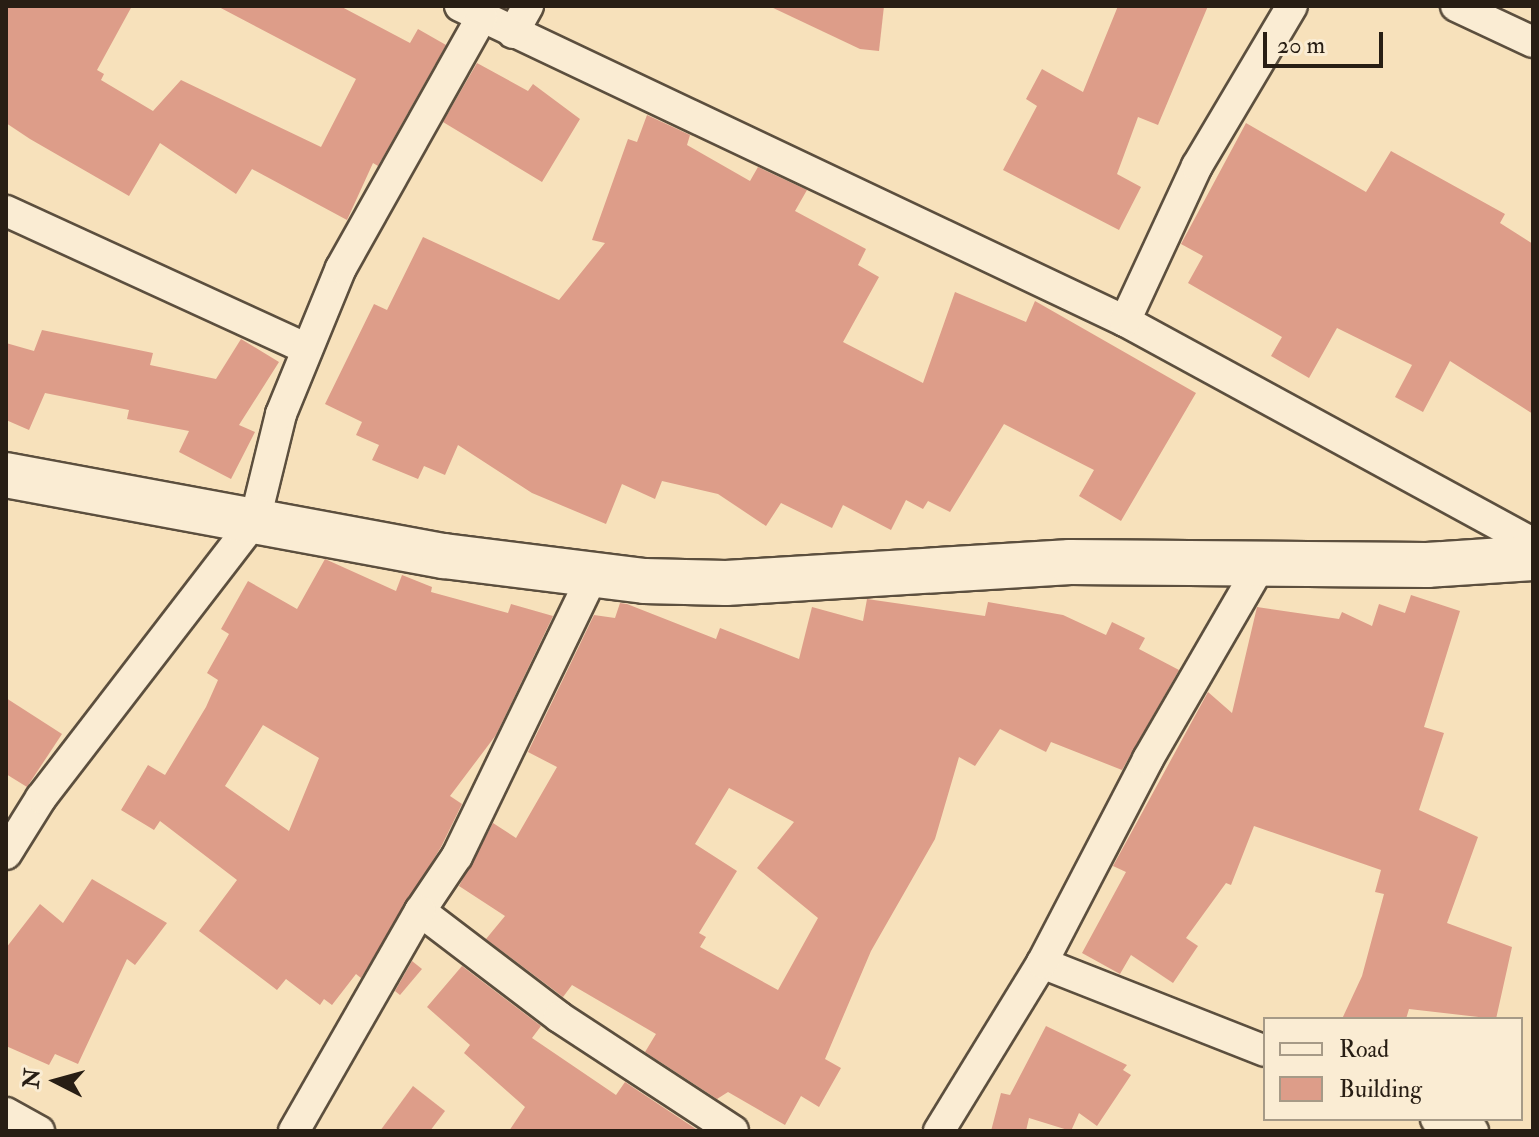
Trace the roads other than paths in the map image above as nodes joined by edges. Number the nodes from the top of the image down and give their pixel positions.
1 (528, 6) edge
2 (1292, 6) edge
3 (1456, 6) edge
4 (471, 11) edge
5 (513, 33) junction
6 (1533, 42) edge
7 (6, 211) edge
8 (1125, 321) junction
9 (307, 349) junction
10 (6, 475) edge
11 (255, 520) junction
12 (1533, 543) edge
13 (1533, 558) edge
14 (1262, 562) junction
15 (592, 577) junction
16 (6, 854) edge
17 (420, 911) junction
18 (1042, 963) junction
19 (1263, 1050) edge
20 (6, 1113) edge
21 (1442, 1121) edge
22 (39, 1131) edge
23 (294, 1131) edge
24 (733, 1131) edge
25 (939, 1131) edge
26 (1473, 1131) edge

1 - 5 street
2 - 8 street
3 - 6 street
4 - 5 street
4 - 9 street
5 - 8 street
7 - 9 street
8 - 12 street
9 - 11 street
10 - 11 main road
11 - 15 main road
11 - 16 street
13 - 14 main road
14 - 15 main road
14 - 18 street
15 - 17 street
17 - 23 street
17 - 24 street
18 - 19 street
18 - 25 street
20 - 22 street
21 - 26 street

